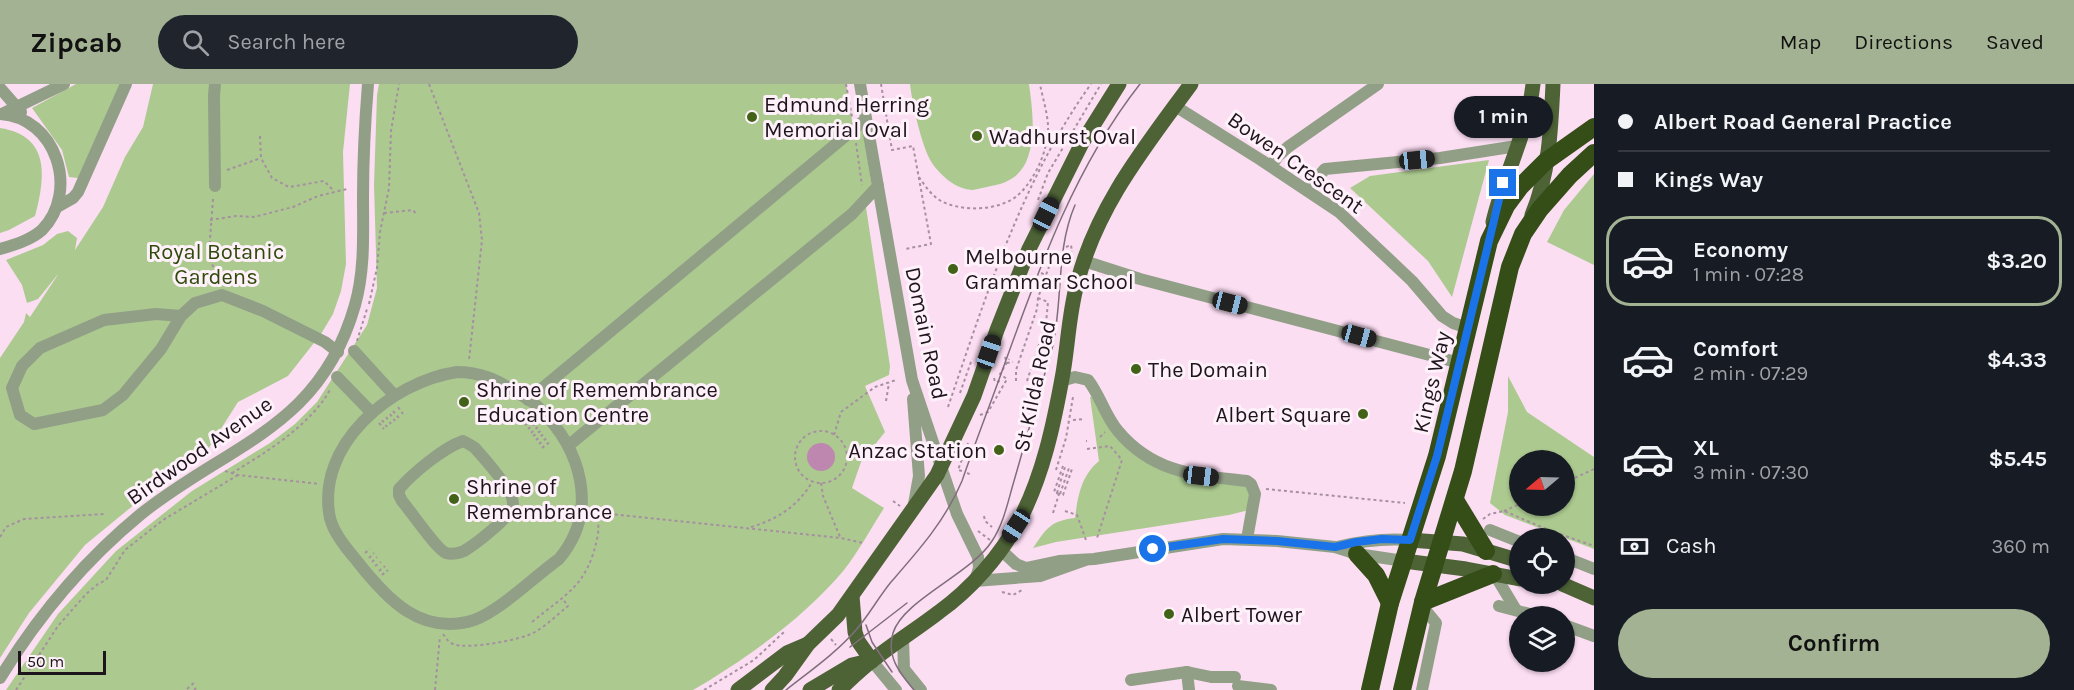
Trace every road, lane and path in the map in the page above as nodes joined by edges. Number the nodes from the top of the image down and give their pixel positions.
1 (64, 84) edge
2 (126, 84) edge
3 (215, 84) edge
4 (368, 84) edge
5 (399, 84) edge
6 (429, 84) edge
7 (860, 84) edge
8 (882, 84) edge
9 (1040, 84) edge
10 (1091, 84) edge
11 (1119, 84) edge
12 (1191, 84) edge
13 (1378, 84) edge
14 (1533, 84) edge
15 (1553, 84) edge
16 (0, 88) edge
17 (1174, 106) junction
18 (17, 107) junction
19 (1, 114) edge
20 (866, 119) junction
21 (34, 126) junction
22 (1594, 127) edge
23 (260, 136) dead end
24 (1517, 146) junction
25 (1594, 153) edge
26 (261, 158) junction
27 (1546, 161) junction
28 (1271, 166) junction
29 (215, 173) junction
30 (919, 177) junction
31 (215, 186) joint
32 (878, 186) junction
33 (347, 189) dead end
34 (1307, 190) junction
35 (334, 191) junction
36 (57, 207) junction
37 (384, 213) junction
38 (417, 215) dead end
39 (210, 220) junction
40 (1526, 229) junction
41 (1489, 241) junction
42 (1066, 247) dead end
43 (0, 249) edge
44 (905, 249) dead end
45 (1056, 252) dead end
46 (1078, 259) junction
47 (1041, 273) dead end
48 (1046, 275) junction
49 (222, 296) junction
50 (1038, 298) junction
51 (182, 316) junction
52 (1468, 328) junction
53 (354, 351) joint
54 (338, 352) junction
55 (1005, 357) dead end
56 (1009, 359) dead end
57 (1013, 362) dead end
58 (1007, 363) junction
59 (1460, 363) junction
60 (337, 376) dead end
61 (468, 378) junction
62 (896, 380) dead end
63 (912, 380) junction
64 (890, 381) junction
65 (1016, 381) dead end
66 (1027, 381) dead end
67 (1061, 381) junction
68 (394, 395) junction
69 (528, 400) junction
70 (886, 400) dead end
71 (948, 407) dead end
72 (988, 412) dead end
73 (372, 413) junction
74 (1084, 419) dead end
75 (1073, 420) dead end
76 (834, 435) junction
77 (1100, 437) dead end
78 (965, 438) dead end
79 (569, 445) junction
80 (1110, 446) junction
81 (1087, 449) dead end
82 (907, 458) dead end
83 (890, 459) dead end
84 (208, 466) junction
85 (941, 467) junction
86 (1594, 469) edge
87 (962, 471) dead end
88 (967, 473) dead end
89 (238, 475) junction
90 (972, 475) dead end
91 (1575, 478) edge
92 (812, 482) junction
93 (820, 483) junction
94 (334, 486) junction
95 (1254, 488) junction
96 (1059, 493) junction
97 (1455, 500) junction
98 (1405, 503) dead end
99 (1509, 509) edge
100 (1065, 511) dead end
101 (1504, 511) junction
102 (1053, 513) dead end
103 (104, 514) dead end
104 (910, 515) junction
105 (984, 516) dead end
106 (1480, 522) dead end
107 (992, 527) dead end
108 (749, 528) junction
109 (1491, 530) dead end
110 (0, 537) edge
111 (841, 538) junction
112 (1097, 538) dead end
113 (1509, 538) edge
114 (1247, 539) junction
115 (1086, 540) dead end
116 (1410, 540) junction
117 (1442, 542) junction
118 (863, 543) dead end
119 (1509, 545) edge
120 (1594, 546) edge
121 (1335, 547) junction
122 (370, 549) dead end
123 (1001, 550) junction
124 (1491, 552) junction
125 (374, 553) dead end
126 (452, 554) joint
127 (1358, 554) junction
128 (363, 555) dead end
129 (377, 557) dead end
130 (1509, 558) edge
131 (366, 560) dead end
132 (381, 561) dead end
133 (1085, 561) junction
134 (1404, 561) junction
135 (1575, 561) edge
136 (370, 564) dead end
137 (1435, 565) junction
138 (373, 568) dead end
139 (1594, 569) edge
140 (1494, 575) junction
141 (1509, 577) edge
142 (975, 581) junction
143 (1575, 590) edge
144 (852, 596) junction
145 (562, 598) junction
146 (1594, 598) edge
147 (1391, 600) junction
148 (1422, 604) junction
149 (1499, 606) dead end
150 (1513, 606) edge
151 (1509, 608) edge
152 (532, 622) dead end
153 (1575, 630) edge
154 (784, 632) dead end
155 (1594, 636) edge
156 (903, 638) junction
157 (808, 644) junction
158 (872, 660) junction
159 (1187, 672) junction
160 (1211, 677) junction
161 (0, 678) edge
162 (1131, 680) dead end
163 (195, 682) dead end
164 (198, 686) dead end
165 (187, 689) edge
166 (16, 690) edge
167 (194, 690) edge
168 (435, 690) edge
169 (704, 690) edge
170 (738, 690) edge
171 (772, 690) edge
172 (810, 690) edge
173 (838, 690) edge
174 (896, 690) edge
175 (921, 690) edge
176 (1189, 690) edge
177 (1211, 690) edge
178 (1271, 690) edge
179 (1370, 690) edge
180 (1402, 690) edge
181 (1422, 690) edge

1 - 18 street
2 - 36 street
3 - 29 street
4 - 54 street, Birdwood Avenue
5 - 37 path
6 - 61 path
7 - 20 street, Domain Road
8 - 30 path
9 - 30 path
10 - 71 path
11 - 85 main road, St Kilda Road
12 - 17 main road, St Kilda Road
13 - 28 street
14 - 24 main road, Kings Way
15 - 27 main road
16 - 18 street
17 - 28 street, Bowen Crescent
17 - 46 main road, St Kilda Road
18 - 19 street
18 - 21 street
19 - 21 street
20 - 32 street, Domain Road
20 - 69 street
21 - 36 street
22 - 27 highway
23 - 26 path
24 - 34 street
24 - 41 main road, Kings Way
25 - 40 highway
26 - 29 path
26 - 35 path
27 - 40 main road
27 - 41 highway
28 - 34 street, Bowen Crescent
29 - 31 street
30 - 44 path
31 - 39 path
32 - 63 street, Domain Road
32 - 79 street
33 - 35 path
34 - 52 street, Bowen Crescent
35 - 39 path
36 - 43 street
37 - 38 path
37 - 53 path
39 - 49 path
40 - 97 highway
41 - 52 highway, Kings Way
42 - 46 path
45 - 48 path
46 - 59 street
46 - 67 main road, St Kilda Road
47 - 48 path
48 - 50 path
49 - 51 street
49 - 54 street
50 - 65 path
50 - 66 path
51 - 51 street
52 - 59 highway, Kings Way
53 - 68 street
54 - 84 street, Birdwood Avenue
55 - 58 path
56 - 58 path
57 - 58 path
58 - 72 path
59 - 116 highway, Kings Way
60 - 73 street
61 - 68 street
61 - 69 street
62 - 64 path
63 - 85 street, Domain Road
63 - 104 street
64 - 70 path
64 - 76 path
67 - 95 street
67 - 123 main road, St Kilda Road
68 - 73 street
69 - 79 street
73 - 94 street
74 - 75 path
76 - 92 path
76 - 93 path
77 - 80 path
78 - 87 path
79 - 94 street
80 - 81 path
80 - 112 path
82 - 83 path
84 - 89 path
84 - 161 street, Birdwood Avenue
85 - 104 main road, St Kilda Road
85 - 142 street, Domain Road
86 - 91 path
88 - 90 path
89 - 94 path
89 - 166 path
92 - 93 path
92 - 108 path
93 - 111 path
95 - 98 path
95 - 114 street
96 - 96 path
96 - 102 path
97 - 117 highway
97 - 124 highway
99 - 101 path
100 - 115 path
101 - 106 path
101 - 120 path
103 - 110 path
104 - 144 main road, St Kilda Road
105 - 107 path
108 - 111 path
108 - 145 path
109 - 113 street
111 - 118 path
114 - 121 street
114 - 133 street
116 - 117 main road
116 - 121 street
116 - 134 highway, Kings Way
117 - 124 main road
117 - 137 highway
119 - 124 street
121 - 127 street
122 - 128 path
123 - 133 street
123 - 142 main road, St Kilda Road
124 - 130 main road
125 - 131 path
126 - 126 street
127 - 134 street
127 - 147 highway
129 - 136 path
132 - 138 path
133 - 142 street
134 - 137 main road
134 - 147 highway, Kings Way
135 - 139 street
137 - 140 main road
137 - 148 highway
140 - 141 main road
140 - 148 highway
140 - 150 street
142 - 156 main road, St Kilda Road
143 - 146 main road
144 - 157 main road, St Kilda Road
144 - 158 main road
145 - 152 path
145 - 168 path
147 - 148 highway
147 - 179 highway, Kings Way
148 - 180 highway
148 - 181 street
149 - 151 street
153 - 155 street
154 - 169 path
156 - 158 main road, St Kilda Road
156 - 175 street
157 - 170 main road, St Kilda Road
157 - 171 main road, St Kilda Road
158 - 172 main road, St Kilda Road
158 - 173 main road, St Kilda Road
158 - 174 street
159 - 160 street
159 - 162 street
159 - 176 street
160 - 177 street
160 - 178 street
163 - 165 path
164 - 167 path

